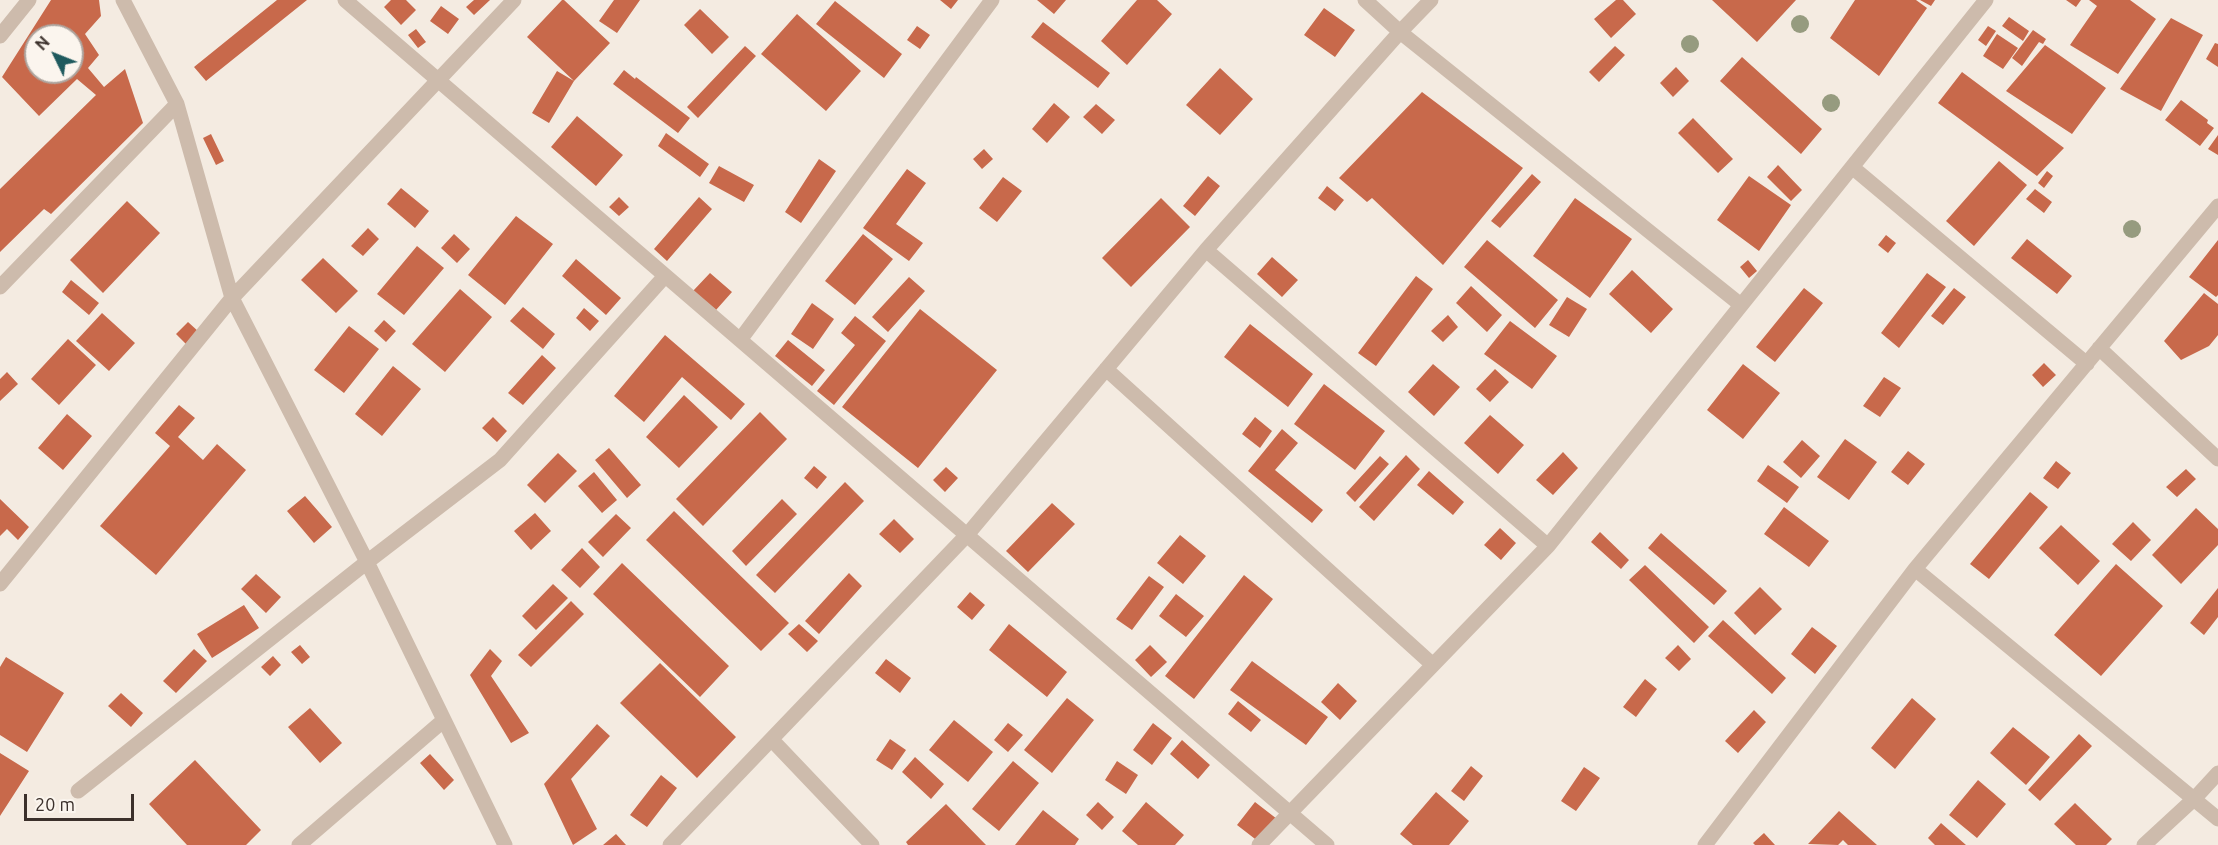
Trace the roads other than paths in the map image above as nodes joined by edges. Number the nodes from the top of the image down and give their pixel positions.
1 (29, 0) edge
2 (123, 0) edge
3 (345, 0) edge
4 (514, 0) edge
5 (992, 0) edge
6 (1365, 0) edge
7 (1431, 0) edge
8 (1986, 0) edge
9 (1400, 32) junction
10 (0, 36) edge
11 (438, 80) junction
12 (177, 104) junction
13 (1852, 167) junction
14 (2218, 206) edge
15 (1206, 250) junction
16 (665, 276) junction
17 (0, 287) edge
18 (232, 298) junction
19 (1741, 305) junction
20 (740, 340) junction
21 (2099, 348) junction
22 (2087, 364) junction
23 (1106, 369) junction
24 (2218, 459) edge
25 (967, 536) junction
26 (1548, 546) junction
27 (367, 562) junction
28 (1915, 569) junction
29 (0, 584) edge
30 (1433, 665) junction
31 (444, 720) junction
32 (772, 740) junction
33 (2218, 773) edge
34 (78, 791) dead end
35 (2195, 798) junction
36 (1290, 813) junction
37 (2218, 819) edge
38 (299, 845) edge
39 (505, 845) edge
40 (670, 845) edge
41 (872, 845) edge
42 (1259, 845) edge
43 (1327, 845) edge
44 (1705, 845) edge
45 (2144, 845) edge

1 - 10 street
2 - 12 street
3 - 11 street
4 - 11 street
5 - 20 street
6 - 9 street
7 - 9 street
8 - 13 street
9 - 15 street
9 - 19 street
11 - 16 street
11 - 18 street
12 - 17 street
12 - 18 street
13 - 19 street
13 - 22 street
14 - 21 street
15 - 23 street
15 - 26 street
16 - 20 street
16 - 27 street
18 - 27 street
18 - 29 street
19 - 26 street
20 - 25 street
21 - 22 street
21 - 24 street
22 - 28 street
23 - 25 street
23 - 30 street
25 - 32 street
25 - 36 street
26 - 30 street
27 - 31 street
27 - 34 street
28 - 35 street
28 - 44 street
30 - 36 street
31 - 38 street
31 - 39 street
32 - 40 street
32 - 41 street
33 - 35 street
35 - 37 street
35 - 45 street
36 - 42 street
36 - 43 street

